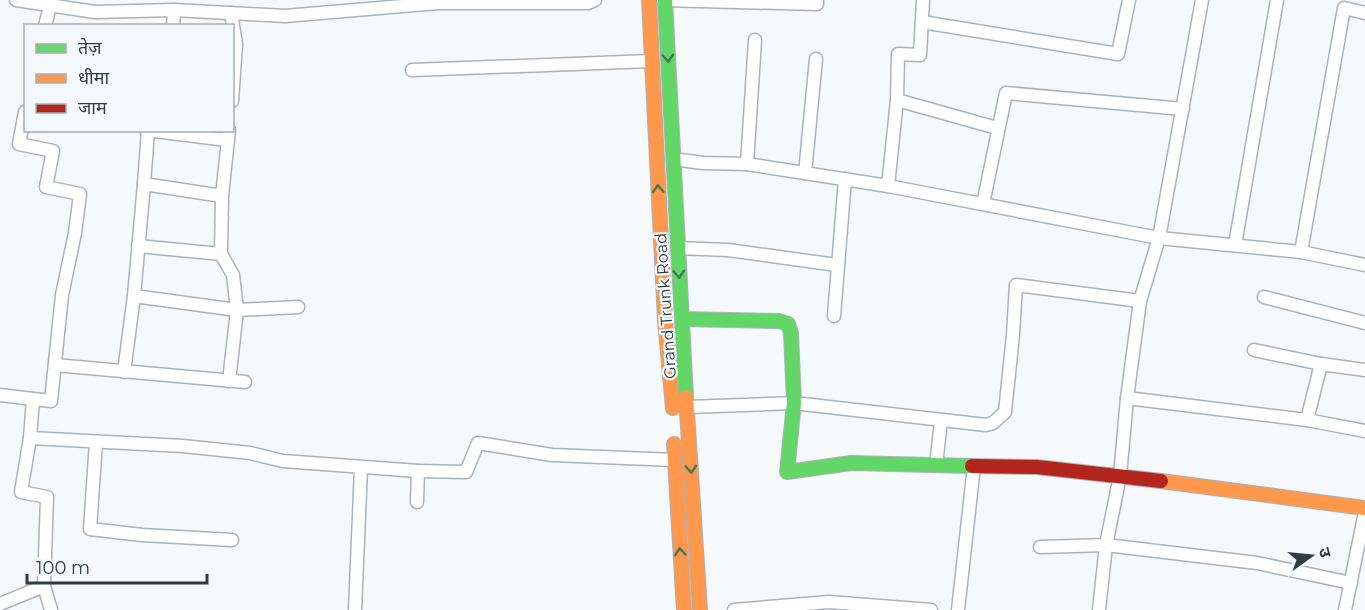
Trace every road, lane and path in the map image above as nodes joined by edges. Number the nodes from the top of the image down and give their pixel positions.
1 (16, 0) edge
2 (595, 0) edge
3 (649, 0) edge
4 (664, 0) edge
5 (817, 0) edge
6 (923, 0) edge
7 (1129, 0) edge
8 (1202, 0) edge
9 (1277, 0) edge
10 (559, 1) edge
11 (438, 2) edge
12 (511, 2) edge
13 (50, 6) junction
14 (96, 6) edge
15 (174, 10) junction
16 (231, 13) junction
17 (1365, 13) edge
18 (922, 22) junction
19 (46, 24) edge
20 (173, 24) edge
21 (233, 24) edge
22 (234, 32) edge
23 (755, 40) dead end
24 (816, 59) dead end
25 (651, 61) junction
26 (412, 70) dead end
27 (234, 72) edge
28 (897, 100) junction
29 (1183, 109) junction
30 (24, 116) edge
31 (997, 128) junction
32 (147, 132) edge
33 (167, 132) edge
34 (228, 135) edge
35 (673, 159) junction
36 (747, 164) junction
37 (805, 173) junction
38 (845, 179) junction
39 (144, 184) junction
40 (888, 186) junction
41 (222, 196) junction
42 (983, 204) junction
43 (1159, 238) junction
44 (1235, 245) junction
45 (138, 246) junction
46 (677, 248) junction
47 (1301, 252) junction
48 (221, 254) junction
49 (837, 265) junction
50 (1365, 265) edge
51 (134, 296) junction
52 (1264, 297) dead end
53 (1140, 301) junction
54 (297, 307) dead end
55 (237, 310) junction
56 (834, 316) dead end
57 (682, 320) junction
58 (1365, 323) edge
59 (1254, 350) dead end
60 (55, 364) junction
61 (1321, 364) junction
62 (1365, 370) edge
63 (124, 372) junction
64 (229, 381) junction
65 (245, 382) dead end
66 (0, 395) edge
67 (1127, 398) junction
68 (33, 399) junction
69 (794, 404) junction
70 (688, 407) junction
71 (1307, 420) junction
72 (941, 421) junction
73 (1365, 431) edge
74 (30, 438) junction
75 (96, 442) junction
76 (675, 460) junction
77 (936, 465) junction
78 (974, 466) junction
79 (361, 468) junction
80 (418, 471) junction
81 (1120, 476) junction
82 (417, 502) dead end
83 (1365, 510) edge
84 (232, 540) dead end
85 (1106, 545) junction
86 (1040, 547) dead end
87 (1351, 583) junction
88 (44, 586) junction
89 (0, 604) edge
90 (51, 610) edge
91 (355, 610) edge
92 (684, 610) edge
93 (700, 610) edge
94 (734, 610) edge
95 (931, 610) edge
96 (958, 610) edge
97 (1099, 610) edge
98 (1345, 610) edge

1 - 13 street
2 - 10 street
3 - 25 main road, Grand Trunk Road
4 - 5 street
4 -> 35 main road, Grand Trunk Road
6 - 18 street
7 - 18 street
8 - 29 street
9 - 44 street
10 - 12 street
11 - 12 street
11 - 16 street
13 - 14 street
13 - 19 street
14 - 15 street
15 - 16 street
15 - 20 street
16 - 21 street
17 - 47 street
18 - 28 street
22 - 27 street
23 - 36 street
24 - 37 street
25 - 26 street
76 -> 25 main road, Grand Trunk Road
28 - 31 street
28 - 40 street
29 - 31 street
29 - 43 street
30 - 60 street
31 - 42 street
32 - 39 street
33 - 34 street
34 - 41 street
35 - 36 street
35 - 46 main road, Grand Trunk Road
36 - 37 street
37 - 38 street
38 - 40 street
38 - 49 street
39 - 41 street
39 - 45 street
40 - 42 street
41 - 48 street
42 - 43 street
43 - 44 street
43 - 53 street
44 - 47 street
45 - 48 street
45 - 51 street
46 - 49 street
46 -> 57 main road, Grand Trunk Road
47 - 50 street
48 - 55 street
49 - 56 street
51 - 55 street
51 - 63 street
52 - 58 street
53 - 67 street
53 - 72 street
54 - 55 street
55 - 64 street
57 - 69 main road
57 - 70 main road, Grand Trunk Road
59 - 61 street
60 - 63 street
60 - 68 street
61 - 62 street
61 - 71 street
63 - 64 street
64 - 65 street
66 - 68 street
67 - 71 street
67 - 81 street
68 - 74 street
69 - 70 street
69 - 72 street
69 - 77 main road
70 -> 93 main road, Grand Trunk Road
71 - 73 street
72 - 77 street
74 - 75 street
74 - 88 street
75 - 79 street
75 - 84 street
76 - 80 street
92 -> 76 main road, Grand Trunk Road
77 - 78 main road
78 - 81 main road
78 - 96 street
79 - 80 street
79 - 91 street
80 - 82 street
81 - 83 main road
81 - 85 street
83 - 87 street
85 - 86 street
85 - 87 street
85 - 97 street
87 - 98 street
88 - 89 street
88 - 90 street
94 - 95 street

